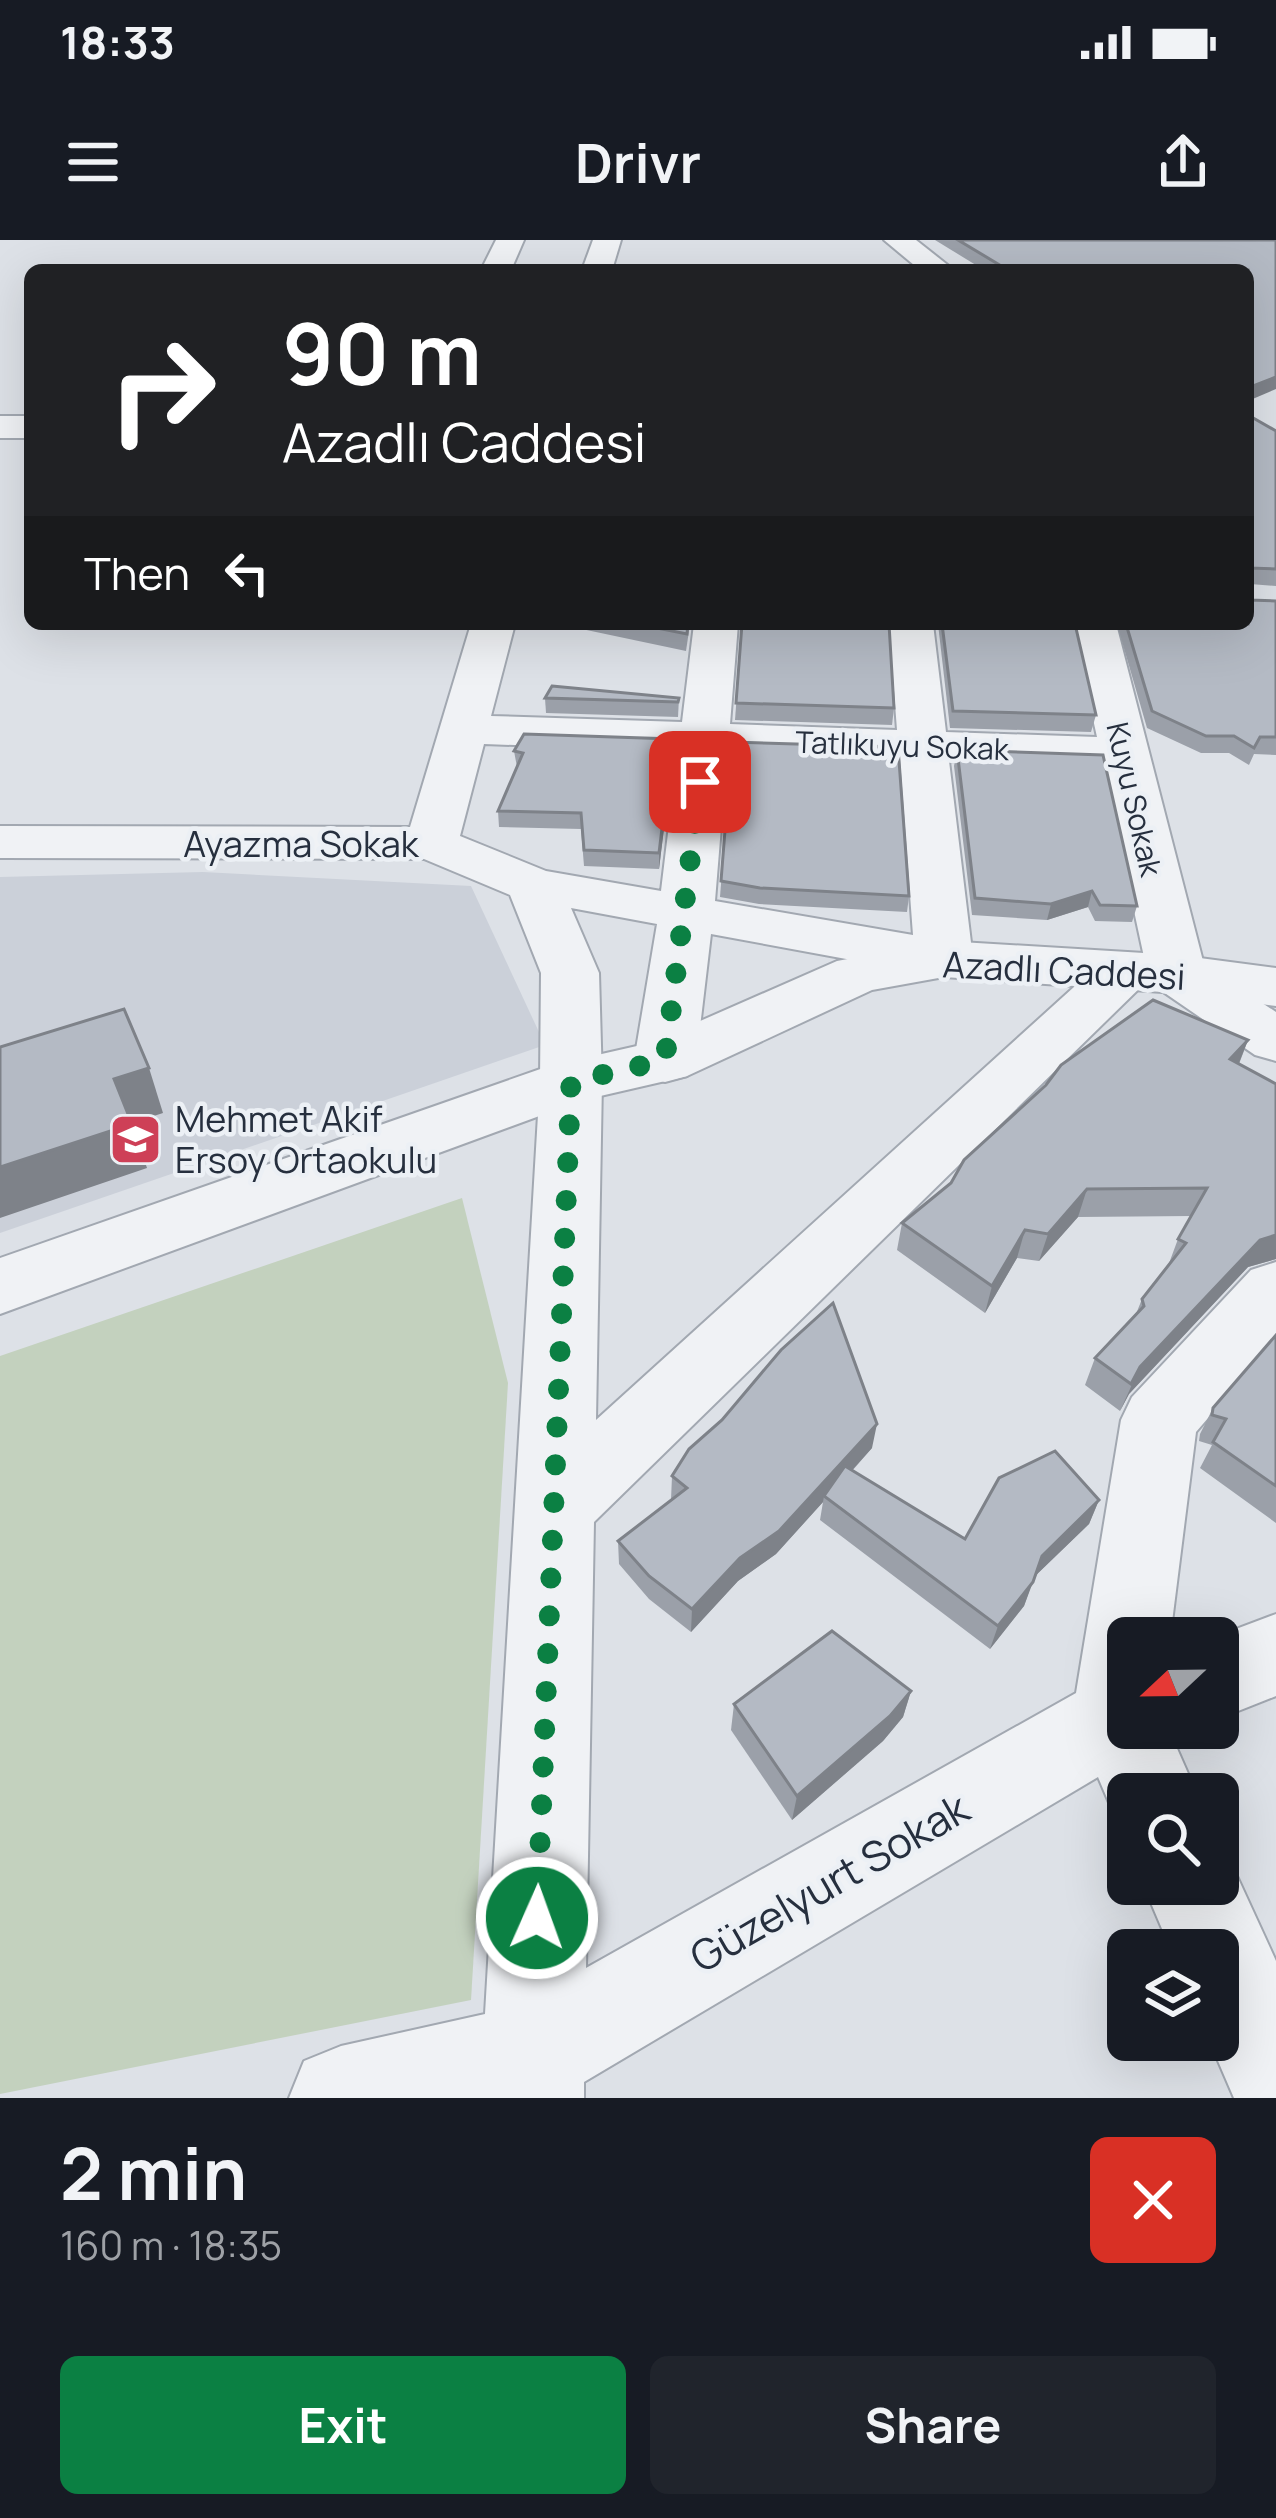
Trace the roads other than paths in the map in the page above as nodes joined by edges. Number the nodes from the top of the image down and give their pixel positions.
1 (898, 240) edge
2 (930, 264) edge
3 (491, 630) edge
4 (715, 630) edge
5 (912, 630) edge
6 (1095, 630) edge
7 (464, 728) junction
8 (704, 737) junction
9 (923, 746) junction
10 (1124, 753) junction
11 (0, 842) edge
12 (432, 843) junction
13 (533, 885) junction
14 (686, 915) junction
15 (944, 959) junction
16 (1151, 973) junction
17 (1266, 989) edge
18 (1276, 1041) edge
19 (665, 1060) junction
20 (571, 1082) junction
21 (0, 1286) edge
22 (1276, 1290) edge
23 (554, 1509) junction
24 (1142, 1617) edge
25 (1276, 1655) edge
26 (1239, 1669) edge
27 (1116, 1749) edge
28 (1200, 1905) edge
29 (532, 2076) edge
30 (1276, 2076) edge
31 (341, 2098) edge

1 - 2 street
3 - 7 street
4 - 8 street
5 - 9 street
6 - 10 street, Kuyu Sokak
7 - 8 street, Tatlıkuyu Sokak
7 - 12 street
8 - 9 street, Tatlıkuyu Sokak
8 - 14 street
9 - 10 street, Tatlıkuyu Sokak
9 - 15 street
10 - 16 street, Kuyu Sokak
11 - 12 street, Ayazma Sokak
12 - 13 street, Ayazma Sokak
13 - 14 street, Ayazma Sokak
13 - 20 street
14 - 15 street, Ayazma Sokak
14 - 19 street
15 - 16 street, Azadlı Caddesi
15 - 19 street, Azadlı Caddesi
16 - 17 street, Azadlı Caddesi
16 - 18 street
16 - 23 street
19 - 20 street, Azadlı Caddesi
20 - 21 street, Azadlı Caddesi
20 - 23 street
22 - 24 street
23 - 29 street
25 - 26 street
27 - 29 street, Güzelyurt Sokak
28 - 30 street
29 - 31 street, Güzelyurt Sokak

